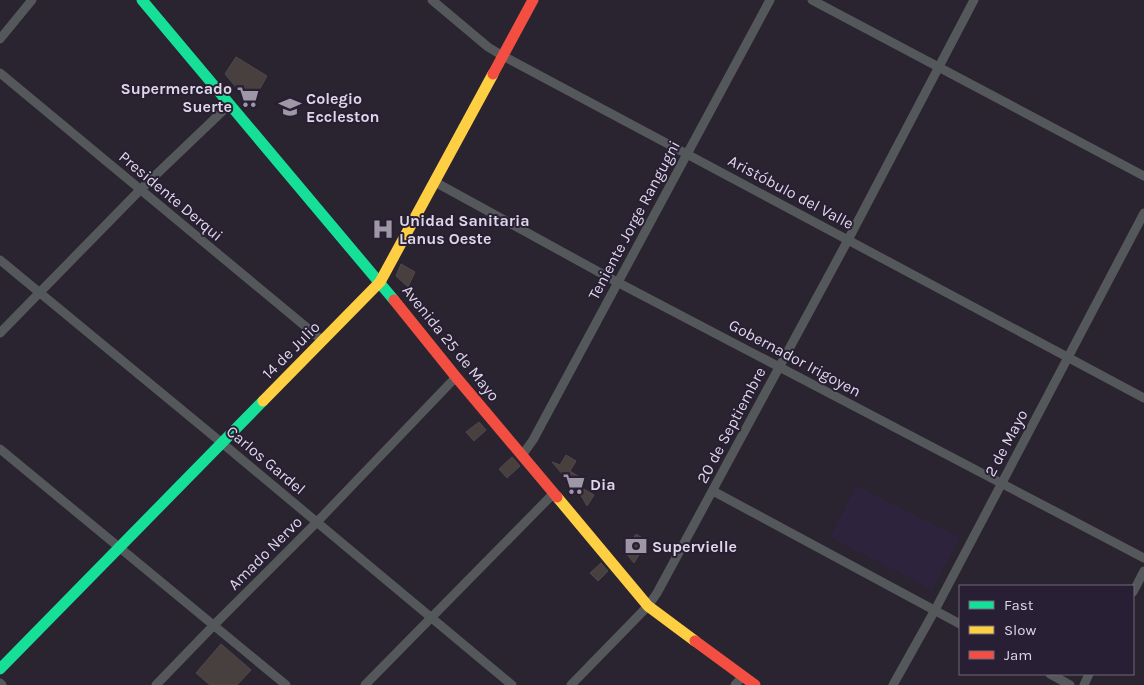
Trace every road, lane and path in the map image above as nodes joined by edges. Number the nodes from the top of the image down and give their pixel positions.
1 (32, 0) edge
2 (142, 0) edge
3 (432, 0) edge
4 (533, 0) edge
5 (770, 0) edge
6 (812, 0) edge
7 (974, 0) edge
8 (0, 39) edge
9 (503, 56) junction
10 (938, 67) junction
11 (0, 73) edge
12 (230, 104) junction
13 (687, 154) junction
14 (1144, 176) edge
15 (435, 182) junction
16 (140, 190) junction
17 (1144, 213) edge
18 (848, 240) junction
19 (0, 260) edge
20 (380, 282) junction
21 (617, 282) junction
22 (40, 292) junction
23 (0, 332) edge
24 (323, 341) junction
25 (1068, 358) junction
26 (779, 367) junction
27 (456, 377) junction
28 (1144, 398) edge
29 (222, 443) junction
30 (0, 449) edge
31 (523, 454) junction
32 (1002, 484) junction
33 (713, 491) junction
34 (554, 493) junction
35 (317, 522) junction
36 (120, 548) junction
37 (1144, 558) edge
38 (1144, 571) edge
39 (1134, 590) edge
40 (648, 606) junction
41 (935, 610) junction
42 (432, 618) junction
43 (959, 623) edge
44 (214, 625) junction
45 (0, 670) edge
46 (1052, 675) edge
47 (739, 680) edge
48 (156, 685) edge
49 (286, 685) edge
50 (365, 685) edge
51 (512, 685) edge
52 (571, 685) edge
53 (755, 685) edge
54 (893, 685) edge
55 (1070, 685) edge

1 - 8 street
2 - 12 main road, Avenida 25 de Mayo
3 - 9 street, Aristóbulo del Valle
4 - 9 main road, 14 de Julio
5 - 13 street, Teniente Jorge Rangugni
6 - 10 street
7 - 10 street, 20 de Septiembre
9 - 13 street, Aristóbulo del Valle
9 - 15 main road, 14 de Julio
10 - 14 street
10 - 18 street, 20 de Septiembre
11 - 16 street, Presidente Derqui
12 - 16 street
12 - 20 main road, Avenida 25 de Mayo
13 - 18 street, Aristóbulo del Valle
13 - 21 street, Teniente Jorge Rangugni
15 - 20 main road, 14 de Julio
15 - 21 street, Gobernador Irigoyen
16 - 22 street
16 - 24 street, Presidente Derqui
17 - 25 street, 2 de Mayo
18 - 25 street, Aristóbulo del Valle
18 - 26 street, 20 de Septiembre
19 - 22 street, Carlos Gardel
20 - 24 main road, 14 de Julio
20 - 27 main road, Avenida 25 de Mayo
21 - 26 street, Gobernador Irigoyen
21 - 31 street, Teniente Jorge Rangugni
22 - 23 street
22 - 29 street, Carlos Gardel
24 - 29 main road, 14 de Julio
25 - 28 street, Aristóbulo del Valle
25 - 32 street, 2 de Mayo
26 - 32 street, Gobernador Irigoyen
26 - 33 street, 20 de Septiembre
27 - 31 main road, Avenida 25 de Mayo
27 - 35 street, Amado Nervo
29 - 35 street, Carlos Gardel
29 - 36 main road, 14 de Julio
30 - 36 street
31 - 34 main road, Avenida 25 de Mayo
32 - 37 street, Gobernador Irigoyen
32 - 41 street, 2 de Mayo
33 - 40 street, 20 de Septiembre
33 - 41 street
34 - 40 main road, Avenida 25 de Mayo
34 - 42 street
35 - 42 street, Carlos Gardel
35 - 44 street, Amado Nervo
36 - 44 street
36 - 45 main road, 14 de Julio
38 - 39 street
40 - 47 main road, Avenida 25 de Mayo
40 - 52 street, 20 de Septiembre
41 - 43 street
41 - 54 street, 2 de Mayo
42 - 50 street
42 - 51 street, Carlos Gardel
44 - 48 street, Amado Nervo
44 - 49 street
46 - 55 street
47 - 53 main road, Avenida 25 de Mayo

